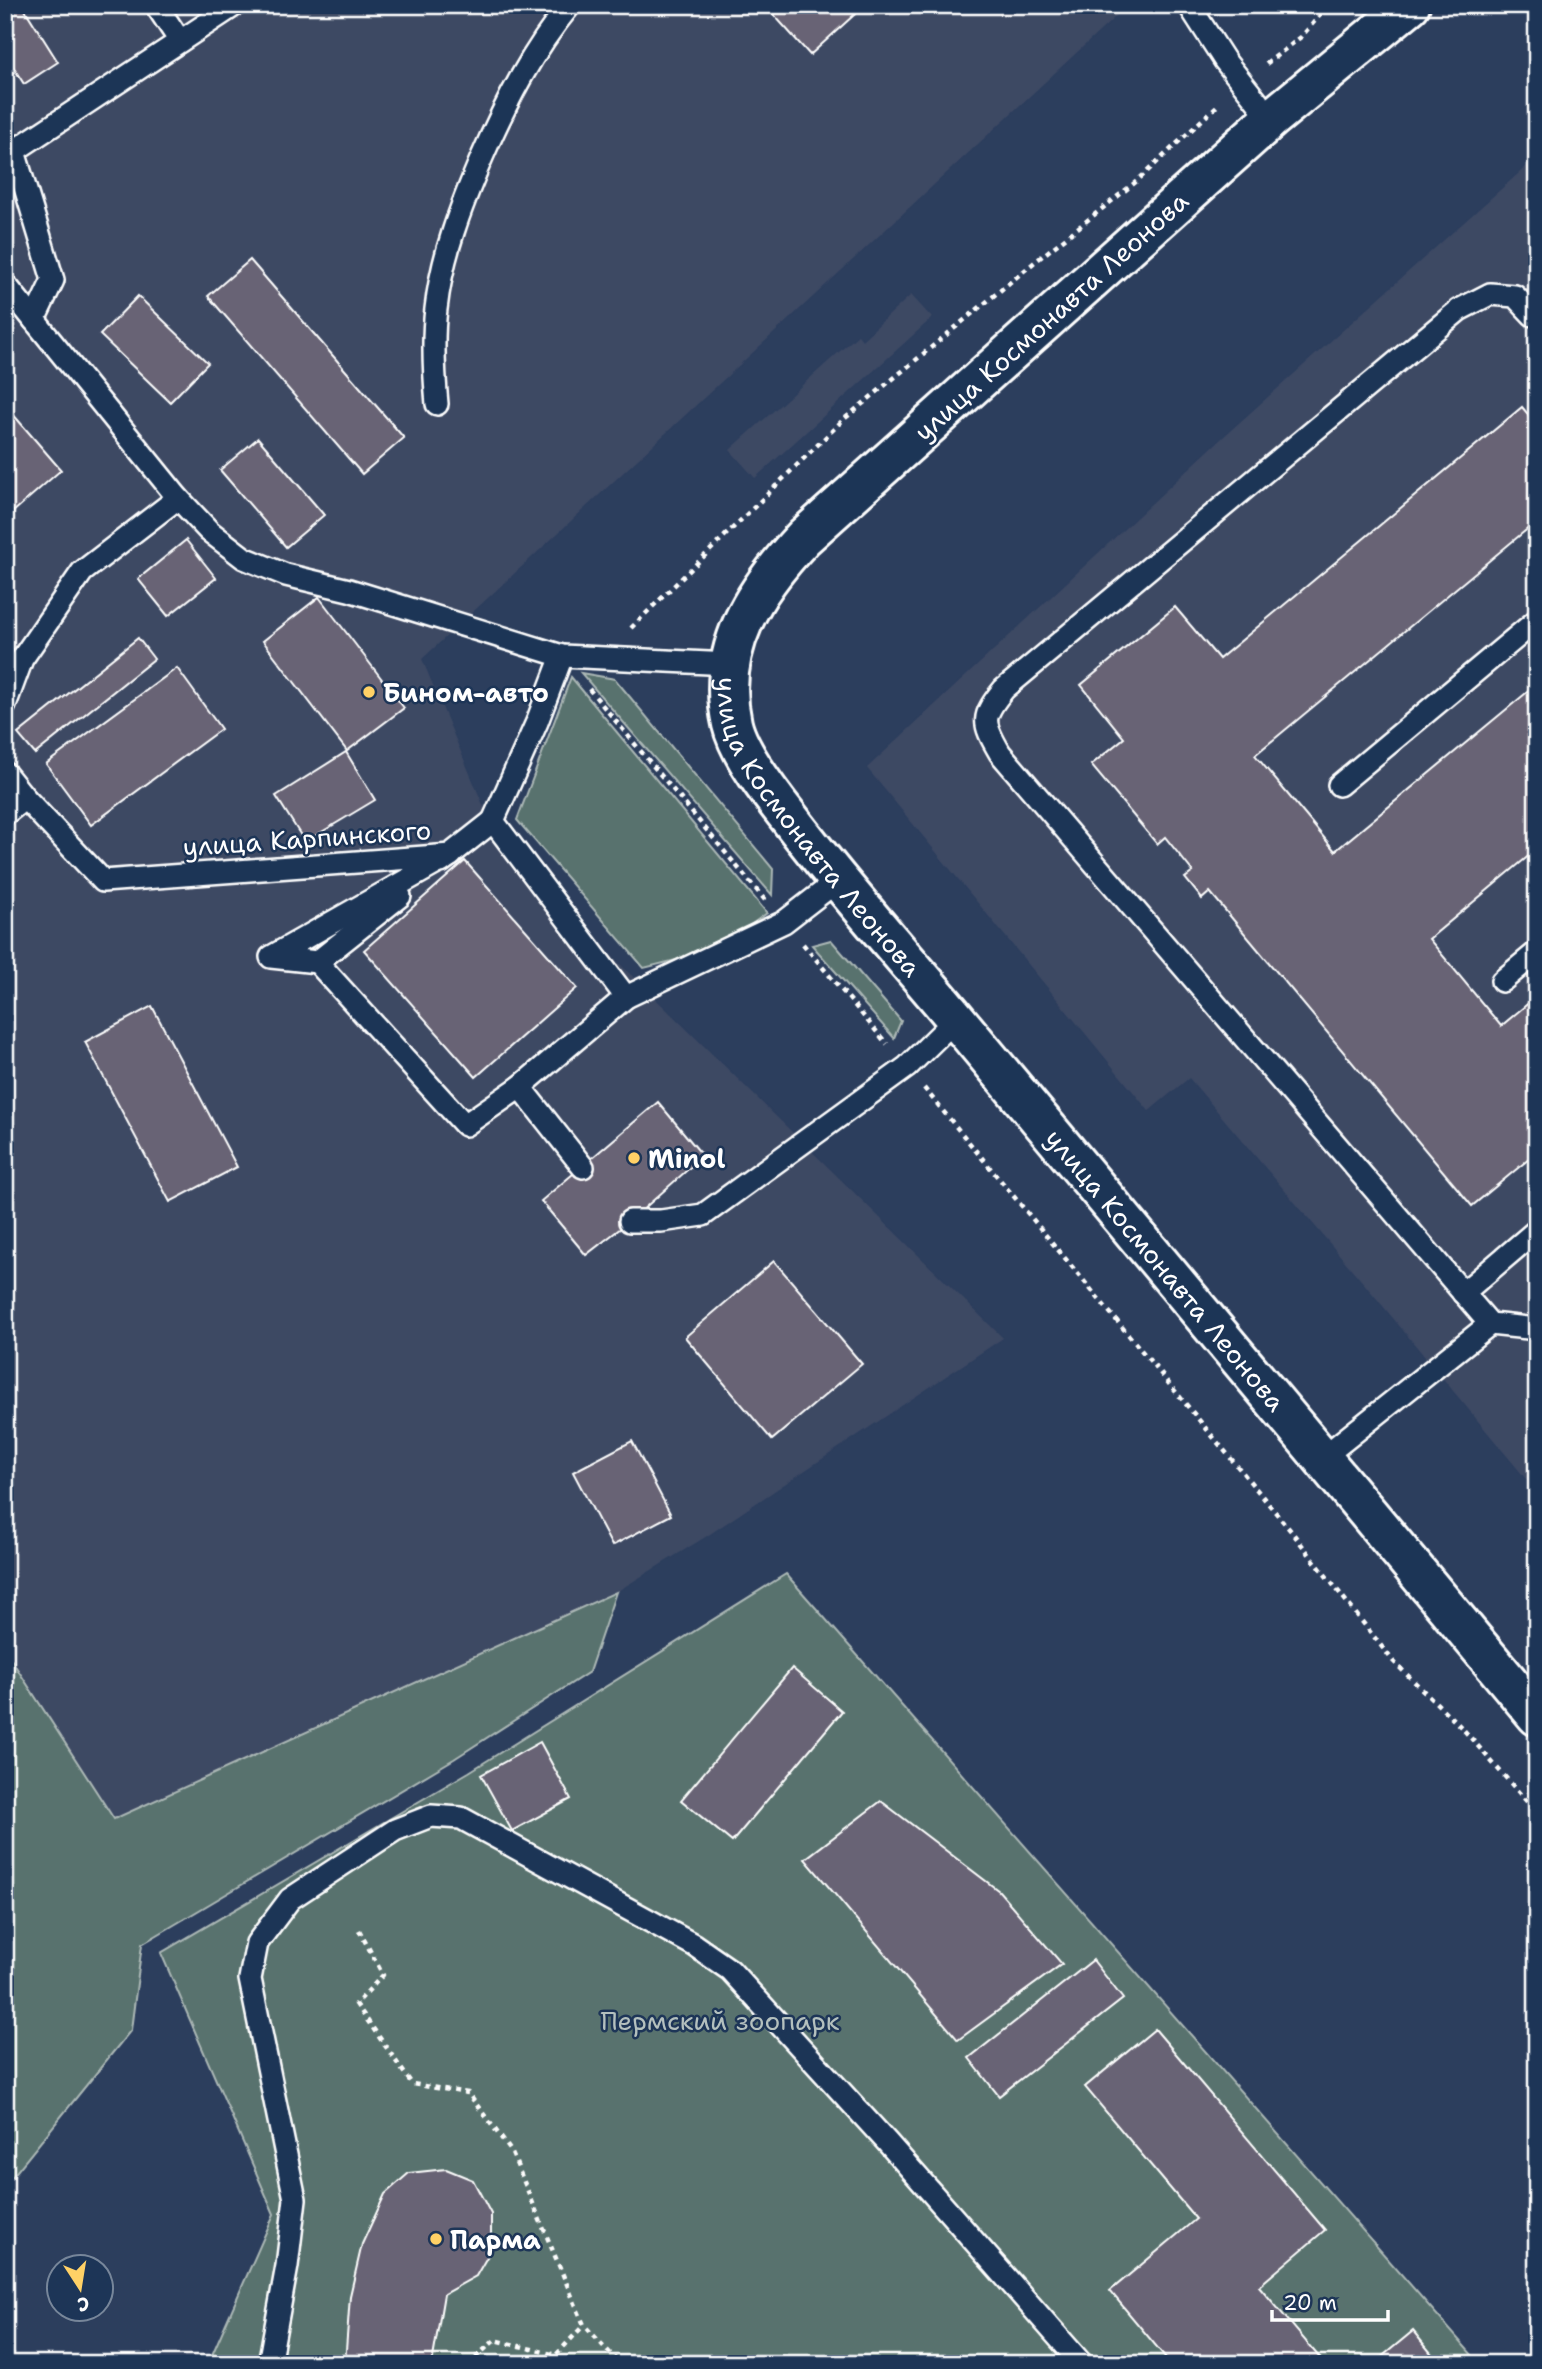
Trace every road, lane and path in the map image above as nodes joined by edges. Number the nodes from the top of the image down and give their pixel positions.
1 (156, 5) edge
2 (235, 5) edge
3 (570, 5) edge
4 (1189, 5) edge
5 (1329, 5) edge
6 (1410, 5) edge
7 (180, 41) junction
8 (1243, 83) junction
9 (1271, 118) junction
10 (10, 148) edge
11 (5, 284) edge
12 (1535, 315) edge
13 (34, 320) junction
14 (438, 404) dead end
15 (178, 498) junction
16 (1537, 620) edge
17 (562, 656) junction
18 (599, 657) junction
19 (730, 664) junction
20 (5, 705) edge
21 (5, 773) edge
22 (1339, 785) dead end
23 (25, 798) junction
24 (5, 814) edge
25 (493, 821) junction
26 (451, 855) junction
27 (837, 881) junction
28 (784, 922) junction
29 (1537, 953) edge
30 (317, 962) junction
31 (1502, 981) dead end
32 (626, 998) junction
33 (956, 1019) junction
34 (906, 1067) junction
35 (520, 1087) junction
36 (583, 1167) dead end
37 (630, 1221) dead end
38 (1537, 1230) edge
39 (1463, 1293) junction
40 (1490, 1324) junction
41 (1537, 1329) edge
42 (1322, 1458) junction
43 (1537, 1716) edge
44 (1537, 1813) edge
45 (359, 1930) dead end
46 (584, 2325) junction
47 (556, 2355) junction
48 (269, 2364) edge
49 (468, 2364) edge
50 (556, 2364) edge
51 (620, 2364) edge
52 (1082, 2364) edge

1 - 7 lane
2 - 7 lane
3 - 14 lane
4 - 8 lane
5 - 8 path
6 - 9 main road, улица Космонавта Леонова
7 - 10 lane
8 - 9 lane
8 - 18 path
9 - 19 main road, улица Космонавта Леонова
10 - 13 lane
11 - 13 lane
12 - 39 lane
13 - 15 lane
15 - 17 lane
15 - 20 lane
16 - 22 lane
17 - 18 lane
17 - 25 lane
17 - 28 path
18 - 19 lane
19 - 27 main road, улица Космонавта Леонова
21 - 23 lane
23 - 24 lane
23 - 26 lane, улица Карпинского
25 - 26 lane
25 - 32 lane
26 - 30 lane
26 - 30 lane, улица Карпинского
27 - 28 lane
27 - 33 main road, улица Космонавта Леонова
28 - 32 lane
28 - 34 path
29 - 31 lane
30 - 35 lane
32 - 35 lane
33 - 34 lane
33 - 42 main road, улица Космонавта Леонова
34 - 37 lane
34 - 44 path
35 - 36 lane
38 - 39 lane
39 - 40 lane
40 - 41 lane
40 - 42 lane
42 - 43 main road, улица Космонавта Леонова
45 - 46 path
46 - 47 path
46 - 51 path
47 - 49 path
47 - 50 path
48 - 52 lane

